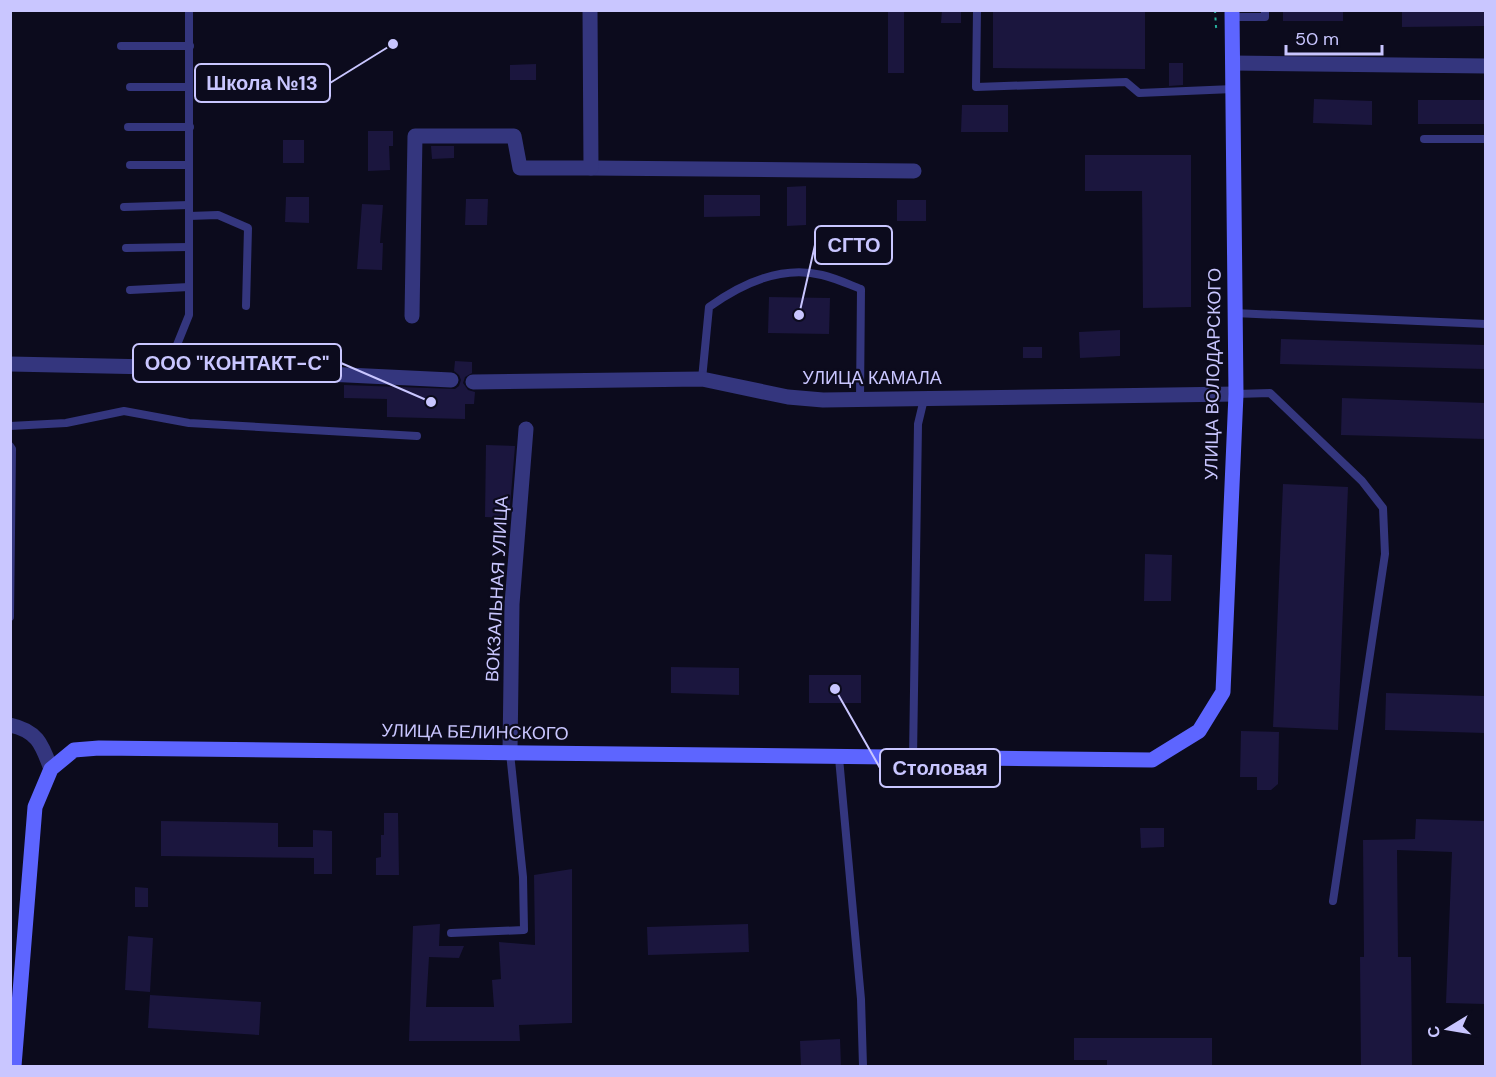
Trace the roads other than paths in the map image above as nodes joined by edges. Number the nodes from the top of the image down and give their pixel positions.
1 (189, 10) edge
2 (590, 10) edge
3 (977, 10) edge
4 (1265, 10) edge
5 (1233, 14) edge
6 (122, 46) dead end
7 (189, 46) junction
8 (1233, 63) junction
9 (1485, 66) edge
10 (130, 87) dead end
11 (189, 87) junction
12 (1233, 89) junction
13 (128, 127) dead end
14 (189, 128) junction
15 (1424, 139) dead end
16 (1485, 139) edge
17 (130, 165) dead end
18 (189, 165) junction
19 (591, 168) junction
20 (914, 171) dead end
21 (189, 205) junction
22 (124, 207) dead end
23 (189, 216) junction
24 (189, 247) junction
25 (126, 248) dead end
26 (189, 288) junction
27 (130, 290) dead end
28 (246, 306) dead end
29 (1234, 313) junction
30 (412, 316) dead end
31 (1485, 324) edge
32 (10, 364) edge
33 (168, 367) junction
34 (702, 379) junction
35 (451, 380) dead end
36 (473, 381) dead end
37 (1236, 394) junction
38 (860, 399) junction
39 (924, 399) junction
40 (10, 426) edge
41 (526, 429) dead end
42 (417, 436) dead end
43 (10, 446) edge
44 (10, 617) edge
45 (10, 725) edge
46 (1199, 731) joint
47 (510, 751) junction
48 (839, 758) junction
49 (913, 758) junction
50 (51, 769) junction
51 (1333, 901) dead end
52 (451, 933) dead end
53 (14, 1066) edge
54 (863, 1066) edge

1 - 7 lane
2 - 19 street
3 - 12 lane
4 - 5 lane
5 - 8 street, УЛИЦА ВОЛОДАРСКОГО
6 - 7 lane
7 - 11 lane
8 - 9 street
8 - 12 street, УЛИЦА ВОЛОДАРСКОГО
10 - 11 lane
11 - 14 lane
12 - 29 street, УЛИЦА ВОЛОДАРСКОГО
13 - 14 lane
14 - 18 lane
15 - 16 lane
17 - 18 lane
18 - 21 lane
19 - 20 street
19 - 30 street
21 - 22 lane
21 - 23 lane
23 - 24 lane
23 - 28 lane
24 - 25 lane
24 - 26 lane
26 - 27 lane
26 - 33 lane
29 - 31 lane
29 - 37 street, УЛИЦА ВОЛОДАРСКОГО
32 - 33 street
33 - 35 street
34 - 36 street, УЛИЦА КАМАЛА
34 - 38 street, УЛИЦА КАМАЛА
34 - 38 lane
37 - 39 street, УЛИЦА КАМАЛА
37 - 46 street, УЛИЦА ВОЛОДАРСКОГО
37 - 51 lane
38 - 39 street, УЛИЦА КАМАЛА
39 - 49 lane
40 - 42 lane
41 - 47 street, ВОКЗАЛЬНАЯ УЛИЦА
43 - 44 lane
45 - 50 street
46 - 49 street, УЛИЦА БЕЛИНСКОГО
47 - 48 street, УЛИЦА БЕЛИНСКОГО
47 - 50 street, УЛИЦА БЕЛИНСКОГО
47 - 52 lane
48 - 49 street, УЛИЦА БЕЛИНСКОГО
48 - 54 lane
50 - 53 street, УЛИЦА БЕЛИНСКОГО

